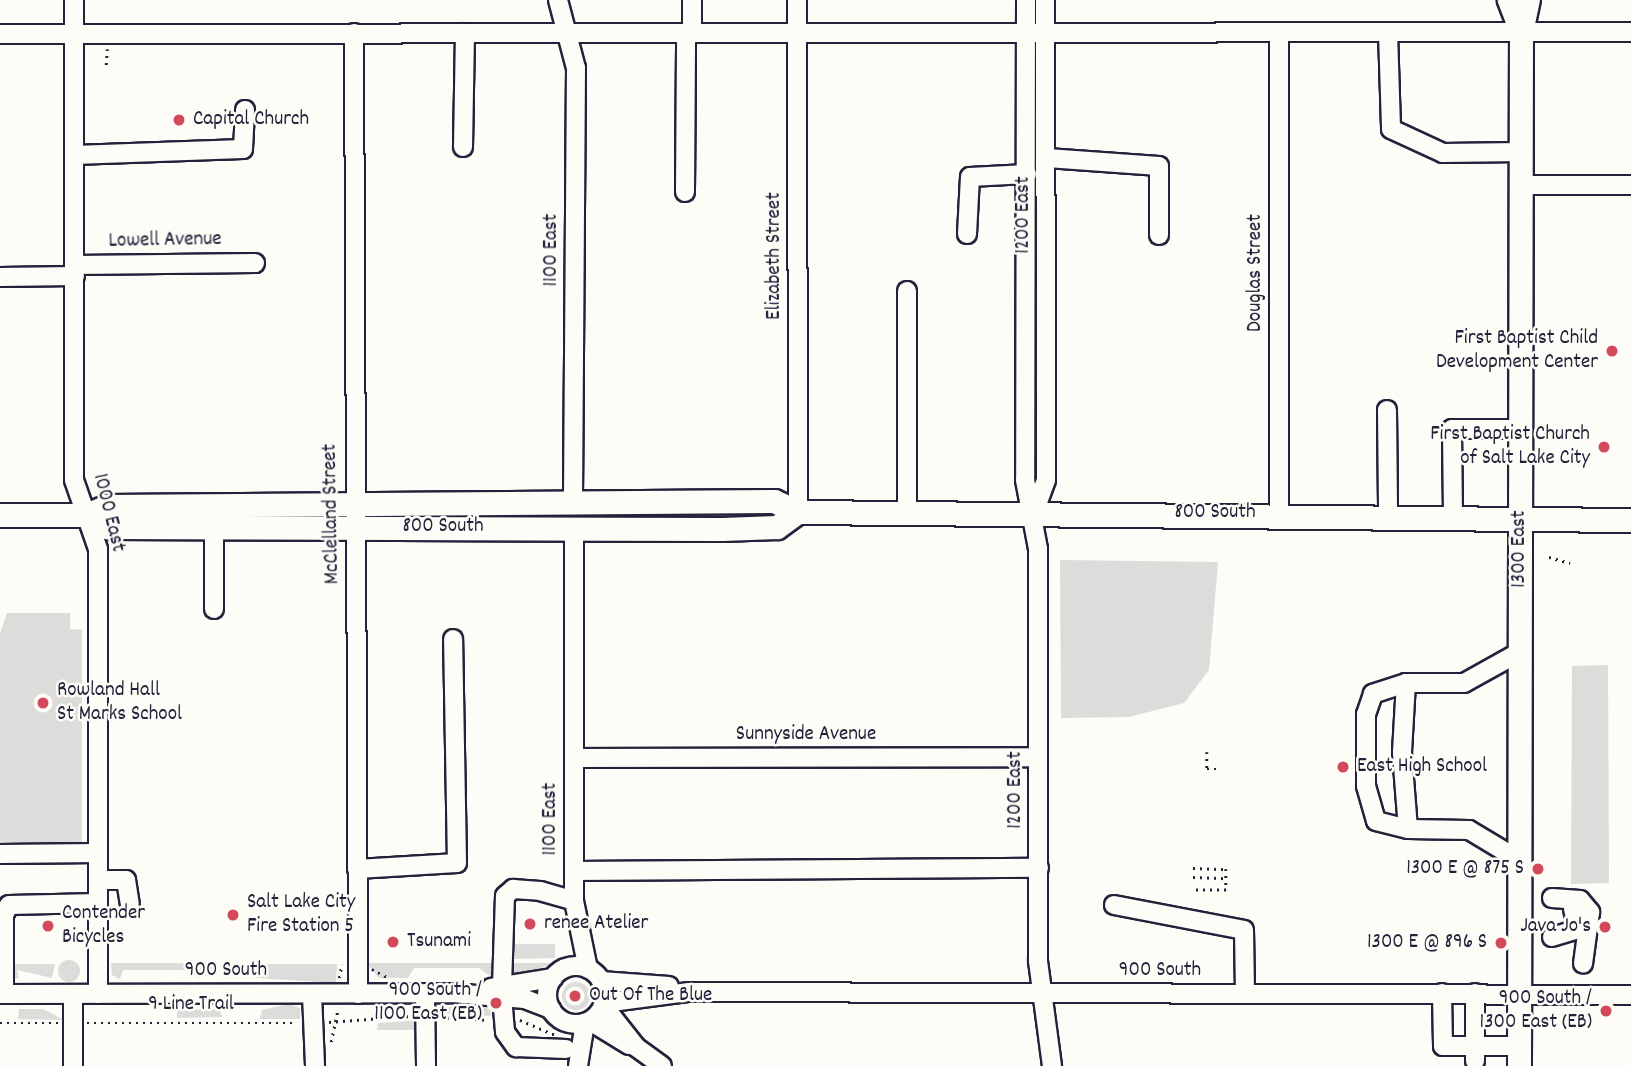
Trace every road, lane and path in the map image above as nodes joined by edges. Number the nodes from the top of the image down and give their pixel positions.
1 (74, 0) edge
2 (558, 0) edge
3 (692, 0) edge
4 (797, 0) edge
5 (1026, 0) edge
6 (1045, 0) edge
7 (1508, 0) edge
8 (1528, 0) edge
9 (1, 32) edge
10 (1279, 32) junction
11 (1388, 32) junction
12 (1521, 32) junction
13 (1631, 32) edge
14 (354, 33) junction
15 (465, 33) junction
16 (567, 33) junction
17 (689, 33) junction
18 (797, 33) junction
19 (1026, 33) junction
20 (1045, 33) junction
21 (74, 34) junction
22 (107, 49) dead end
23 (106, 65) dead end
24 (245, 110) dead end
25 (463, 147) dead end
26 (1522, 152) junction
27 (74, 155) junction
28 (1047, 158) junction
29 (1027, 174) junction
30 (1522, 185) junction
31 (1631, 185) edge
32 (685, 192) dead end
33 (1047, 222) junction
34 (1026, 223) junction
35 (967, 234) dead end
36 (1159, 235) dead end
37 (255, 263) dead end
38 (75, 271) junction
39 (0, 276) edge
40 (907, 290) dead end
41 (1387, 410) dead end
42 (1521, 429) junction
43 (573, 503) junction
44 (354, 504) junction
45 (798, 512) junction
46 (907, 513) junction
47 (1034, 513) junction
48 (1279, 513) junction
49 (1388, 514) junction
50 (1452, 514) junction
51 (1520, 514) junction
52 (0, 515) edge
53 (86, 515) junction
54 (1631, 520) edge
55 (214, 527) junction
56 (574, 527) junction
57 (355, 528) junction
58 (1549, 557) dead end
59 (1570, 563) dead end
60 (214, 610) dead end
61 (453, 639) dead end
62 (1520, 652) junction
63 (1406, 684) junction
64 (1207, 752) dead end
65 (1038, 757) junction
66 (574, 758) junction
67 (1220, 769) dead end
68 (1408, 829) junction
69 (98, 853) junction
70 (0, 854) edge
71 (1519, 860) junction
72 (1039, 868) junction
73 (1193, 868) dead end
74 (357, 869) junction
75 (574, 871) junction
76 (1193, 877) dead end
77 (1226, 878) junction
78 (98, 880) junction
79 (1193, 890) dead end
80 (574, 901) junction
81 (98, 903) junction
82 (130, 904) dead end
83 (1114, 905) dead end
84 (1552, 942) dead end
85 (343, 961) dead end
86 (1583, 964) dead end
87 (556, 975) junction
88 (595, 975) junction
89 (338, 982) dead end
90 (502, 992) junction
91 (689, 992) junction
92 (425, 993) junction
93 (1245, 993) junction
94 (1442, 993) junction
95 (1475, 993) junction
96 (1519, 993) junction
97 (2, 994) edge
98 (73, 994) junction
99 (98, 994) junction
100 (312, 994) junction
101 (358, 994) junction
102 (1041, 994) junction
103 (1631, 995) edge
104 (338, 1004) dead end
105 (604, 1004) junction
106 (551, 1009) junction
107 (565, 1022) junction
108 (588, 1022) junction
109 (0, 1023) edge
110 (65, 1023) dead end
111 (81, 1023) dead end
112 (301, 1023) dead end
113 (336, 1032) dead end
114 (636, 1047) junction
115 (1475, 1054) junction
116 (1519, 1056) edge
117 (566, 1058) edge
118 (73, 1066) edge
119 (316, 1066) edge
120 (426, 1066) edge
121 (578, 1066) edge
122 (662, 1066) edge
123 (1052, 1066) edge

1 - 21 street, 1000 East
2 - 16 street, 1100 East
3 - 17 street
4 - 18 street, Elizabeth Street
5 - 19 street, 1200 East
6 - 20 street, 1200 East
7 - 12 main road, 1300 East
8 - 12 main road, 1300 East
9 - 21 street
10 - 11 street
10 - 20 street
10 - 48 street, Douglas Street
11 - 12 street
11 - 26 street
12 - 13 street
12 - 26 main road, 1300 East
14 - 15 street
14 - 21 street
14 - 44 street, McClelland Street
15 - 16 street
15 - 25 street
16 - 17 street
16 - 43 street, 1100 East
17 - 18 street
17 - 32 street
18 - 19 street
18 - 45 street, Elizabeth Street
19 - 20 street
19 - 29 street, 1200 East
20 - 28 street, 1200 East
21 - 27 street, 1000 East
22 - 23 path
24 - 27 street
26 - 30 main road, 1300 East
27 - 38 street, 1000 East
28 - 33 street, 1200 East
28 - 36 street
29 - 34 street, 1200 East
29 - 35 street
30 - 31 street
30 - 42 main road, 1300 East
33 - 34 street
33 - 47 street, 1200 East
34 - 47 street, 1200 East
37 - 38 street, Lowell Avenue
38 - 39 street, Lowell Avenue
38 - 53 street, 1000 East
40 - 46 street
41 - 49 street
42 - 50 street
42 - 51 main road, 1300 East
43 - 44 main road, 800 South
43 - 45 main road, 800 South
44 - 53 main road, 800 South
44 - 57 street, McClelland Street
45 - 46 main road, 800 South
45 - 56 main road, 800 South
46 - 47 main road, 800 South
47 - 48 main road, 800 South
47 - 65 street, 1200 East
48 - 49 main road, 800 South
49 - 50 main road, 800 South
50 - 51 main road, 800 South
51 - 54 main road, 800 South
51 - 62 main road, 1300 East
52 - 53 main road, 800 South
53 - 55 main road, 800 South
53 - 69 street, 1000 East
55 - 57 main road, 800 South
55 - 60 street
56 - 57 main road, 800 South
56 - 66 street, 1100 East
57 - 74 street, McClelland Street
58 - 59 path
61 - 74 street
62 - 63 street
62 - 71 main road, 1300 East
63 - 68 street
63 - 68 street
64 - 67 path
65 - 66 street, Sunnyside Avenue
65 - 72 street, 1200 East
66 - 75 street, 1100 East
68 - 71 street
69 - 70 street
69 - 78 street, 1000 East
71 - 96 main road, 1300 East
72 - 75 street
72 - 102 street, 1200 East
73 - 77 path
74 - 101 street, McClelland Street
75 - 80 street, 1100 East
76 - 77 path
77 - 79 path
78 - 81 street, 1000 East
78 - 82 street
80 - 87 street, 1100 East
80 - 88 street, 1100 East
80 - 90 street
81 - 97 street
81 - 99 street, 1000 East
83 - 93 street
84 - 86 street
85 - 89 path
87 - 88 street
87 - 90 street, 900 South
87 - 106 street
88 - 91 street, 900 South
88 - 105 street
90 - 92 street, 900 South
90 - 106 street, 900 South
90 - 117 street
91 - 102 street, 900 South
91 - 105 street, 900 South
92 - 101 street, 900 South
92 - 120 street
93 - 94 street, 900 South
93 - 102 street, 900 South
94 - 95 street, 900 South
94 - 115 street
95 - 96 street, 900 South
95 - 115 street
96 - 103 street, 900 South
96 - 116 main road, 1300 East
97 - 98 street, 900 South
98 - 99 street, 900 South
98 - 118 street
99 - 100 street, 900 South
100 - 101 street, 900 South
100 - 119 street
102 - 123 street, 1200 East
104 - 113 path
105 - 108 street
105 - 114 street
106 - 107 street
107 - 108 street
107 - 117 street
108 - 114 street
108 - 121 street
109 - 110 path
111 - 112 path, 9 Line Trail
114 - 122 street
115 - 116 street

